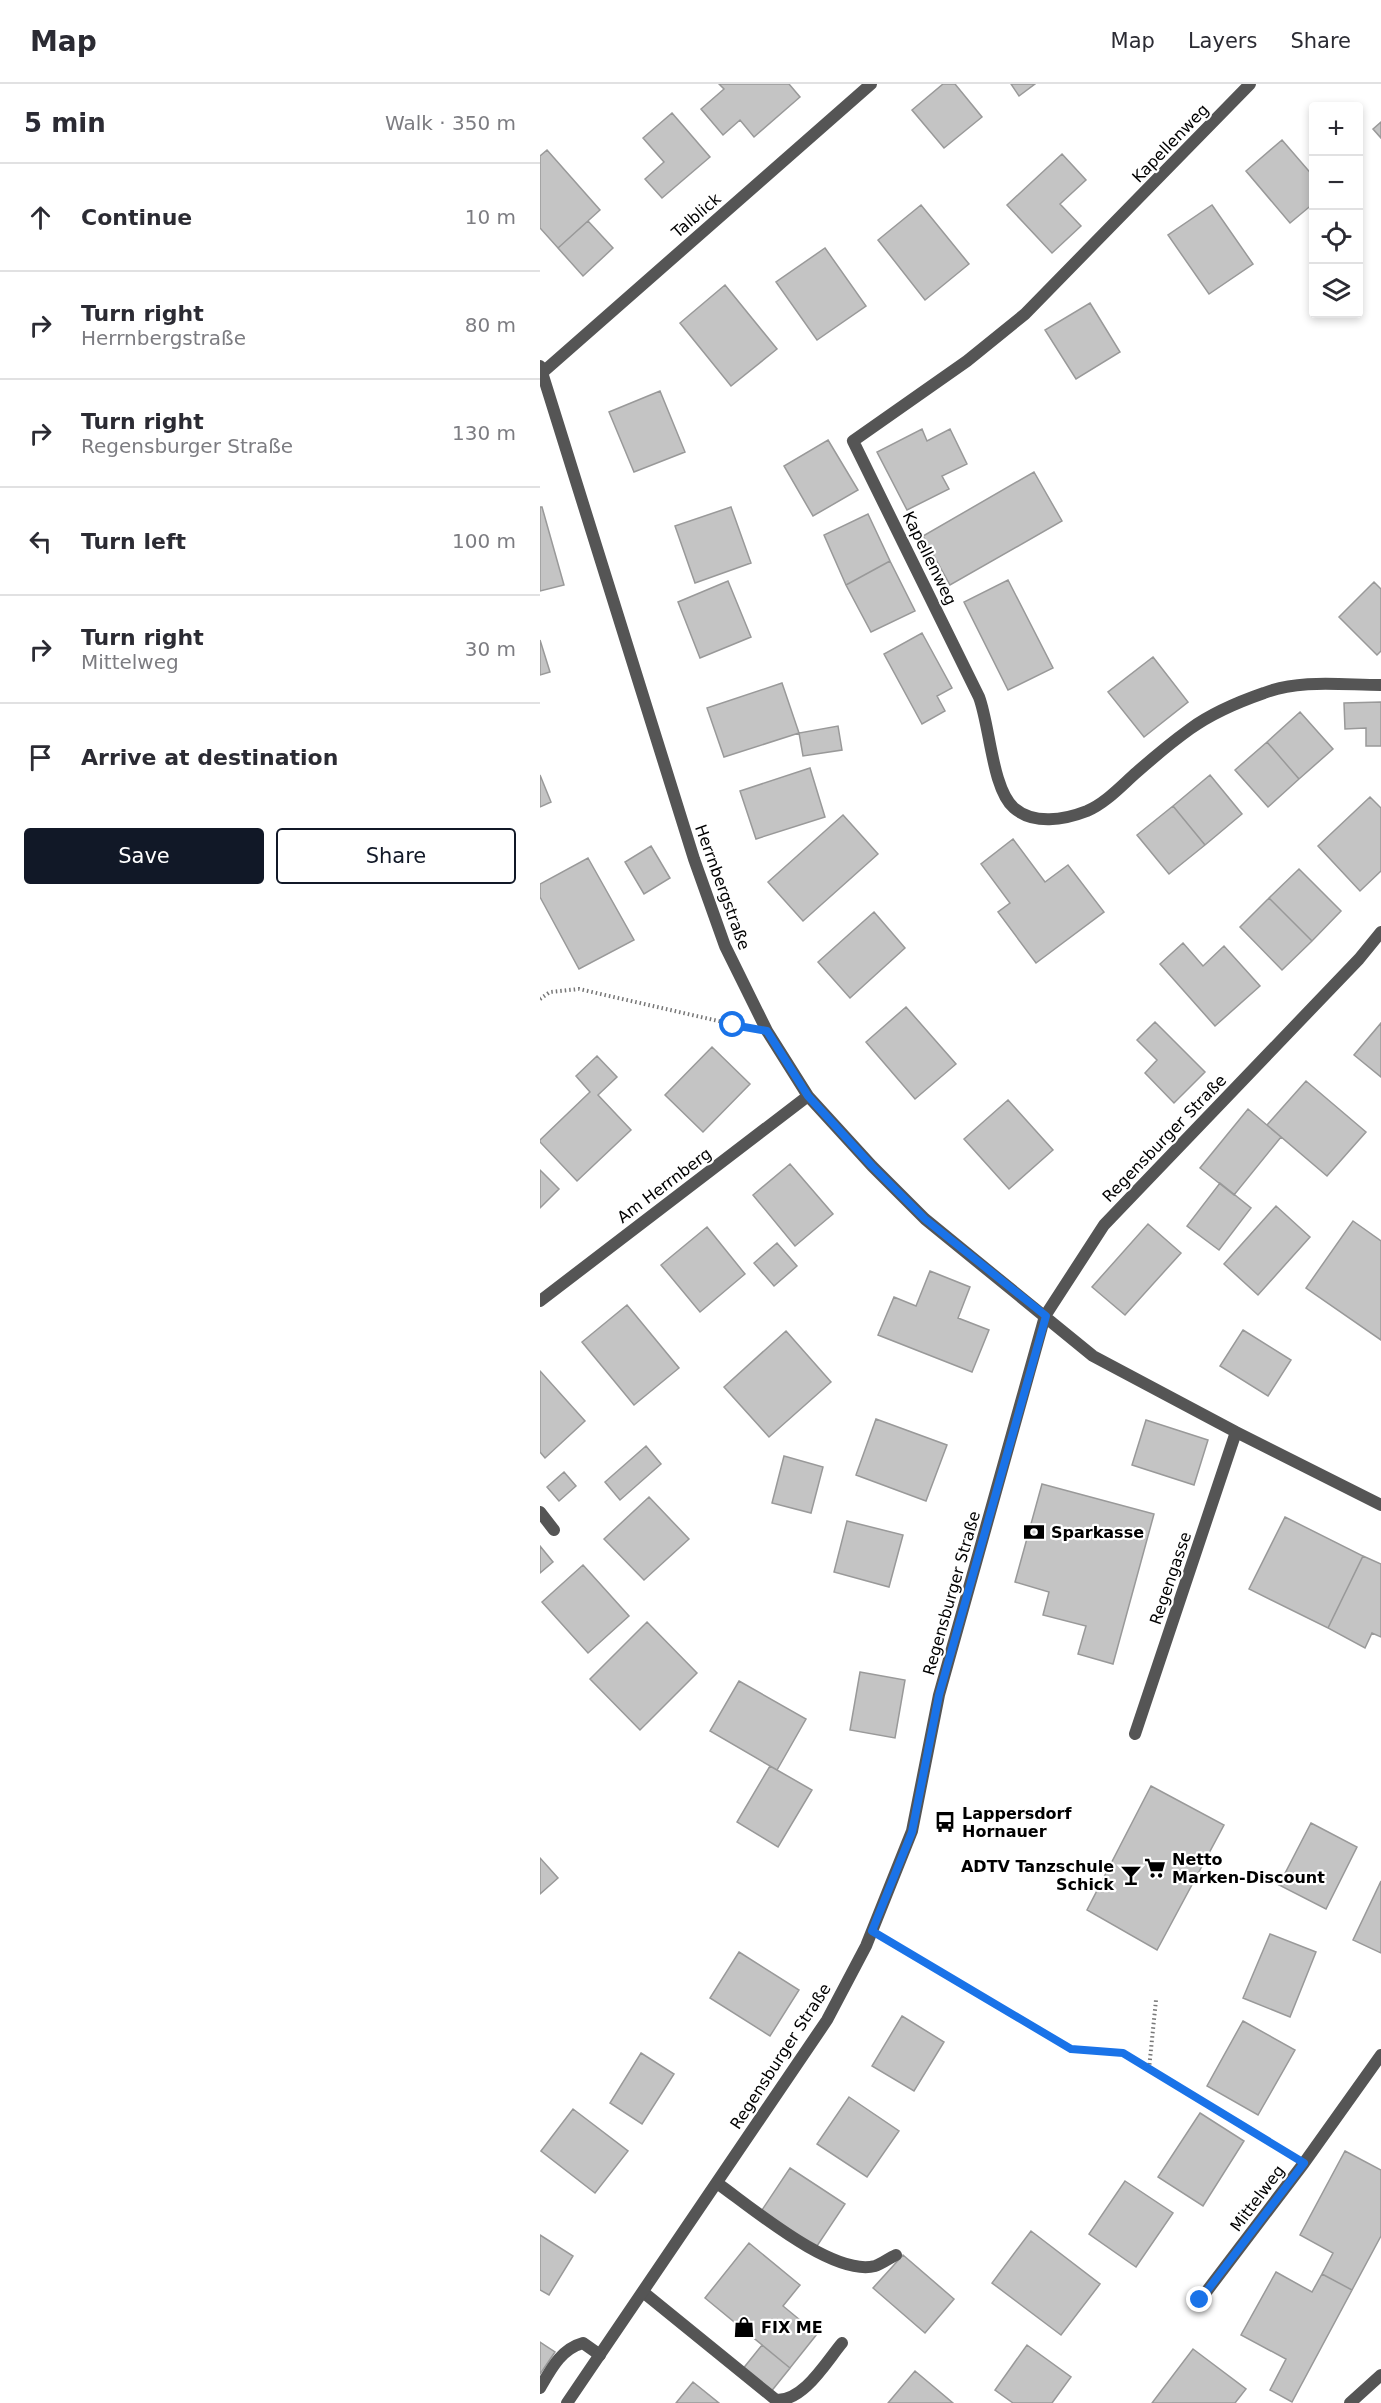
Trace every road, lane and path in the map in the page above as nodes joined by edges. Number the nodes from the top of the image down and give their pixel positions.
1 (871, 84) edge
2 (1250, 84) edge
3 (541, 369) edge
4 (1381, 685) edge
5 (1381, 932) edge
6 (540, 999) edge
7 (767, 1031) junction
8 (808, 1096) junction
9 (540, 1301) edge
10 (1046, 1316) junction
11 (1236, 1432) junction
12 (1381, 1505) edge
13 (540, 1512) edge
14 (554, 1530) dead end
15 (1135, 1734) dead end
16 (872, 1931) junction
17 (1156, 2000) dead end
18 (1381, 2055) edge
19 (1149, 2069) junction
20 (1304, 2163) junction
21 (717, 2183) junction
22 (896, 2254) dead end
23 (643, 2292) junction
24 (1200, 2300) dead end
25 (842, 2343) dead end
26 (600, 2355) junction
27 (1381, 2375) edge
28 (540, 2388) edge
29 (567, 2403) edge
30 (1350, 2403) edge

1 - 3 street, Talblick
2 - 4 street, Kapellenweg
3 - 7 street, Herrnbergstraße
5 - 10 street, Regensburger Straße
6 - 7 path
7 - 8 street, Herrnbergstraße
8 - 9 street, Am Herrnberg
8 - 10 street, Herrnbergstraße
10 - 11 street
10 - 16 street, Regensburger Straße
11 - 12 street
11 - 15 street, Regengasse
13 - 14 street
16 - 19 path
16 - 21 street, Regensburger Straße
17 - 19 path
18 - 20 street, Mittelweg
19 - 20 path
20 - 24 street, Mittelweg
21 - 22 street
21 - 23 street, Regensburger Straße
23 - 25 street
23 - 26 street, Regensburger Straße
26 - 28 street
26 - 29 street, Regensburger Straße
27 - 30 street

